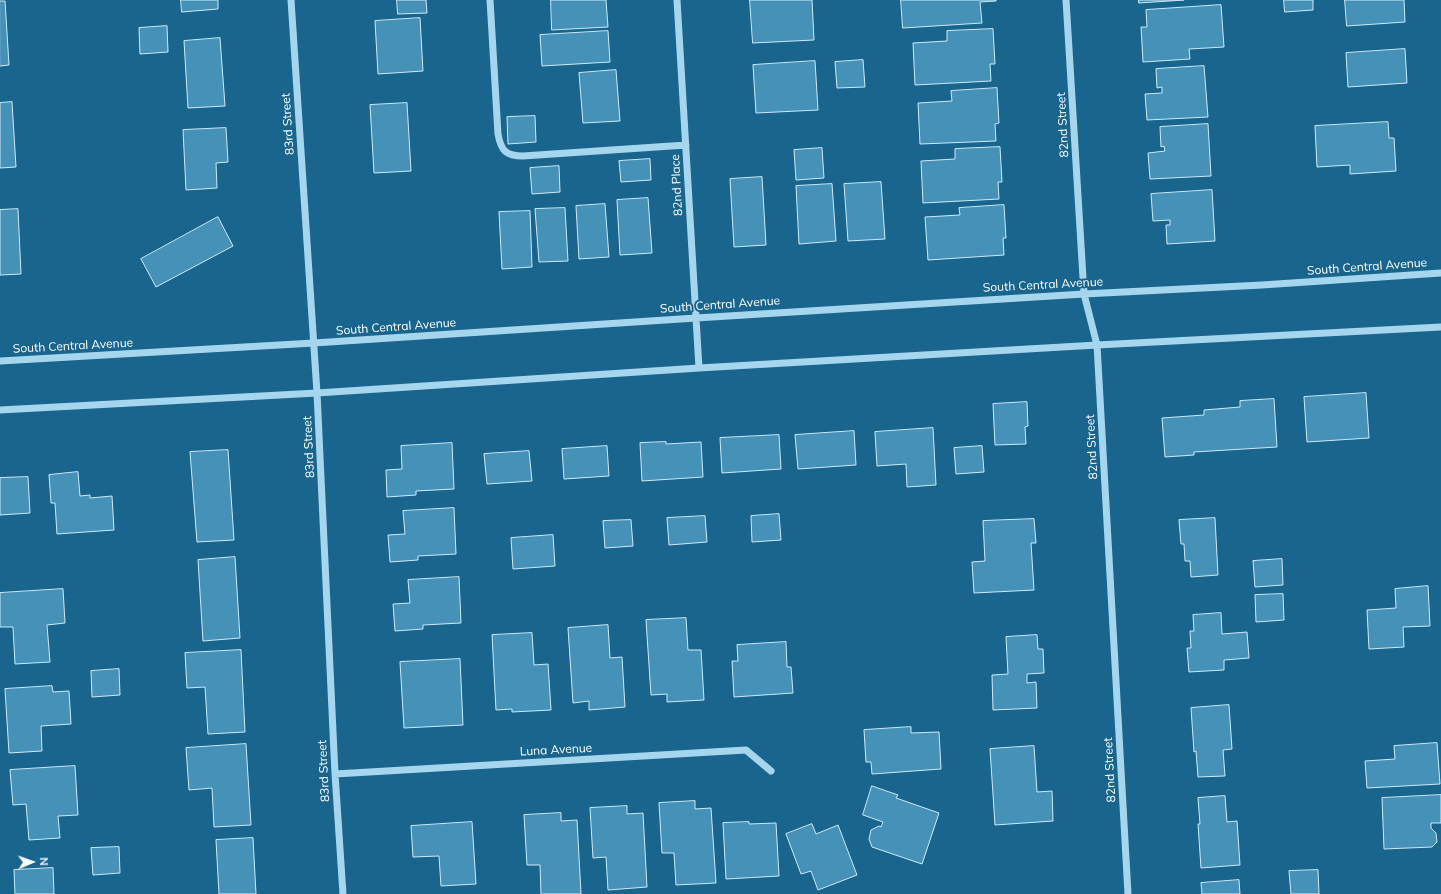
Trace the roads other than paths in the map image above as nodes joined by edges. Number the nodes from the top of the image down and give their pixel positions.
1 (291, 0) edge
2 (490, 0) edge
3 (678, 0) edge
4 (1066, 0) edge
5 (686, 145) junction
6 (1441, 273) edge
7 (1084, 294) junction
8 (696, 318) junction
9 (1441, 327) edge
10 (314, 343) junction
11 (1097, 345) junction
12 (0, 361) edge
13 (699, 368) junction
14 (318, 393) junction
15 (0, 410) edge
16 (771, 772) dead end
17 (335, 774) junction
18 (343, 894) edge
19 (1128, 894) edge

1 - 10 street, 83rd Street
2 - 5 street
3 - 5 street, 82nd Place
4 - 7 street, 82nd Street
5 - 8 street, 82nd Place
6 - 7 street, South Central Avenue
7 - 8 street, South Central Avenue
7 - 11 street, 82nd Street
8 - 10 street, South Central Avenue
8 - 13 street, 82nd Place
9 - 11 street
10 - 12 street, South Central Avenue
10 - 14 street, 83rd Street
11 - 13 street
11 - 19 street, 82nd Street
13 - 14 street
14 - 15 street
14 - 17 street, 83rd Street
16 - 17 street, Luna Avenue
17 - 18 street, 83rd Street

